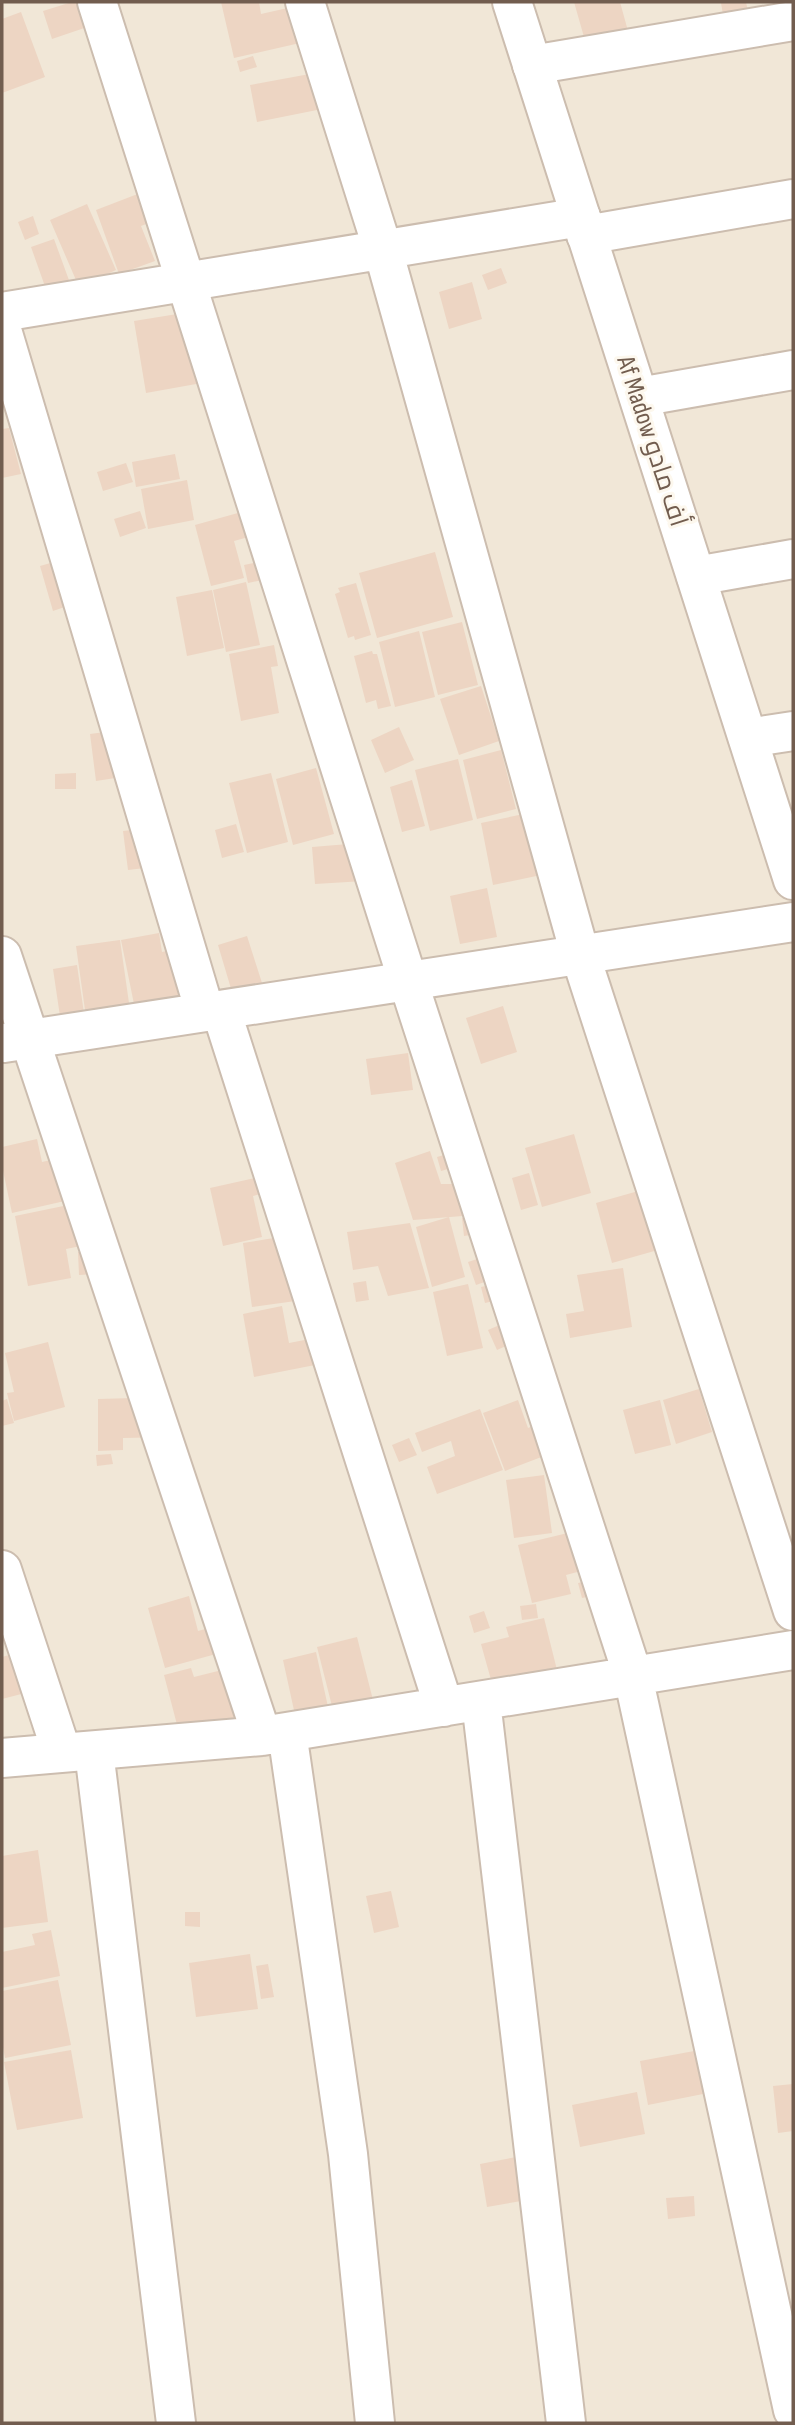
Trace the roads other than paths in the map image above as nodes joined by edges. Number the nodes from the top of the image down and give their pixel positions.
1 (97, 2) edge
2 (305, 2) edge
3 (512, 2) edge
4 (793, 21) edge
5 (532, 65) junction
6 (793, 199) edge
7 (584, 226) junction
8 (383, 250) junction
9 (186, 282) junction
10 (2, 312) edge
11 (2, 330) edge
12 (793, 370) edge
13 (639, 397) junction
14 (793, 559) edge
15 (696, 576) junction
16 (793, 731) edge
17 (748, 738) junction
18 (793, 880) edge
19 (793, 922) edge
20 (580, 954) junction
21 (2, 956) edge
22 (408, 981) junction
23 (213, 1011) junction
24 (15, 1042) edge
25 (2, 1570) edge
26 (793, 1611) edge
27 (793, 1650) edge
28 (633, 1676) junction
29 (481, 1701) junction
30 (444, 1707) junction
31 (274, 1734) junction
32 (78, 1752) junction
33 (2, 1759) edge
34 (793, 2410) edge
35 (176, 2423) edge
36 (375, 2423) edge
37 (566, 2423) edge

1 - 9 street
2 - 8 street
3 - 5 street, Af Madow أف مادو
4 - 5 street
5 - 7 street, Af Madow أف مادو
6 - 7 street
7 - 8 street
7 - 13 street, Af Madow أف مادو
8 - 9 street
8 - 20 street
9 - 10 street
9 - 22 street
11 - 23 street
12 - 13 street
13 - 15 street, Af Madow أف مادو
14 - 15 street
15 - 17 street, Af Madow أف مادو
16 - 17 street
17 - 18 street, Af Madow أف مادو
19 - 20 street
20 - 22 street
20 - 26 street
21 - 24 street
22 - 23 street
22 - 28 street
23 - 24 street
23 - 30 street
24 - 31 street
25 - 32 street
27 - 28 street
28 - 29 street
28 - 34 street
29 - 30 street
29 - 37 street
30 - 31 street
31 - 32 street
31 - 36 street
32 - 33 street
32 - 35 street

